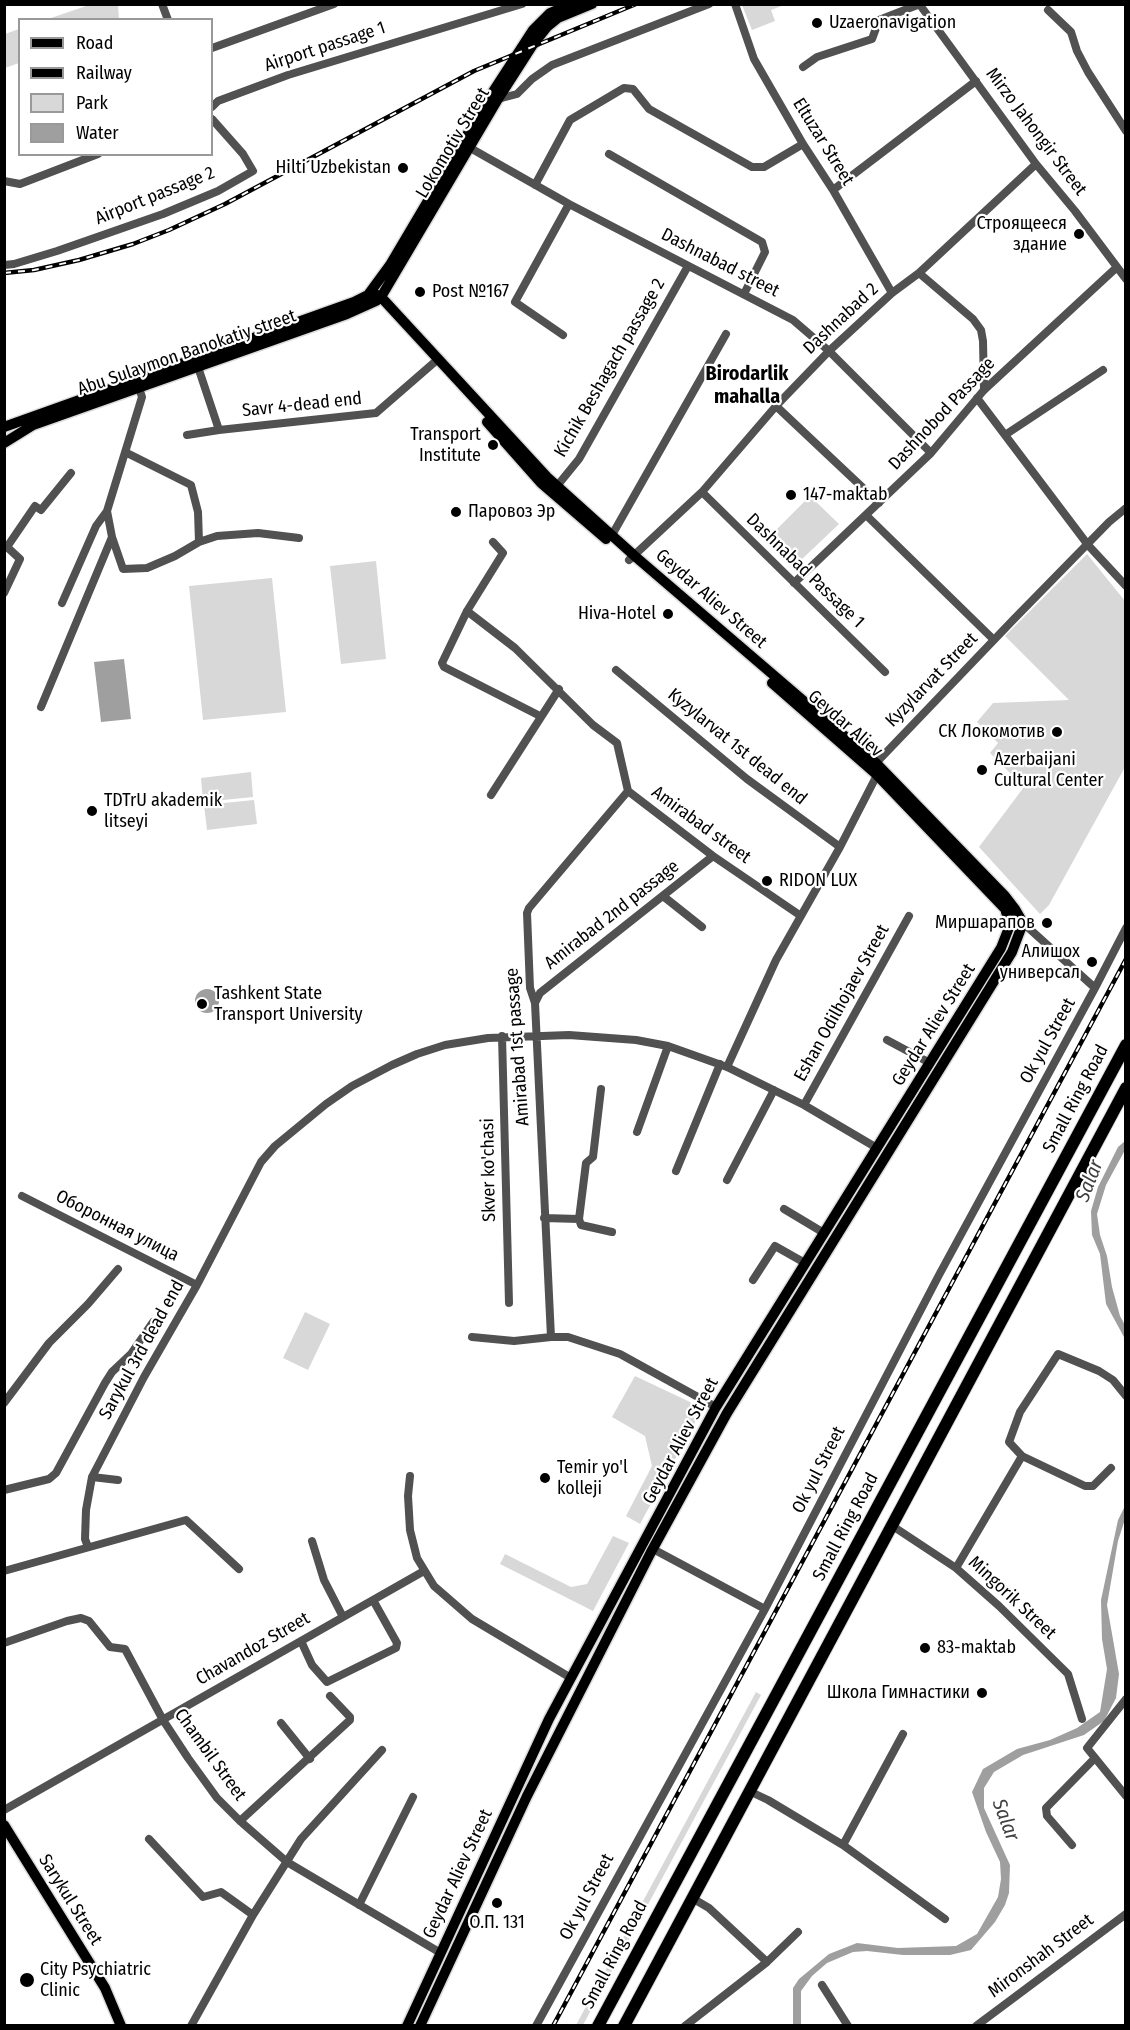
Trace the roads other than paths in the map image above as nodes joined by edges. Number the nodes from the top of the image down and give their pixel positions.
1 (334, 4) edge
2 (522, 4) edge
3 (571, 4) edge
4 (592, 4) edge
5 (709, 4) edge
6 (735, 4) edge
7 (920, 5) edge
8 (555, 10) edge
9 (1048, 10) dead end
10 (213, 48) edge
11 (803, 67) dead end
12 (976, 81) junction
13 (498, 99) junction
14 (213, 106) edge
15 (213, 120) edge
16 (1125, 131) edge
17 (803, 144) junction
18 (466, 146) junction
19 (609, 154) dead end
20 (93, 156) edge
21 (1036, 164) junction
22 (4, 181) edge
23 (535, 185) junction
24 (833, 190) junction
25 (569, 204) junction
26 (4, 265) edge
27 (688, 266) junction
28 (1116, 268) junction
29 (919, 273) junction
30 (1125, 279) edge
31 (892, 293) junction
32 (744, 294) junction
33 (376, 297) junction
34 (726, 334) dead end
35 (563, 335) dead end
36 (829, 351) junction
37 (435, 362) junction
38 (198, 367) junction
39 (1103, 370) dead end
40 (137, 384) junction
41 (984, 390) junction
42 (977, 398) junction
43 (776, 406) junction
44 (4, 427) edge
45 (219, 430) junction
46 (187, 435) dead end
47 (1005, 435) junction
48 (4, 442) edge
49 (127, 453) junction
50 (931, 453) junction
51 (71, 473) dead end
52 (544, 480) junction
53 (557, 486) junction
54 (702, 492) junction
55 (879, 503) junction
56 (1125, 508) edge
57 (107, 511) junction
58 (867, 515) junction
59 (612, 535) junction
60 (8, 537) edge
61 (112, 537) junction
62 (299, 538) dead end
63 (199, 542) junction
64 (493, 542) dead end
65 (1088, 544) junction
66 (632, 558) junction
67 (794, 583) junction
68 (1125, 586) edge
69 (4, 592) edge
70 (62, 603) dead end
71 (466, 611) junction
72 (994, 640) junction
73 (616, 670) dead end
74 (885, 672) dead end
75 (559, 689) junction
76 (40, 707) dead end
77 (540, 716) junction
78 (876, 769) junction
79 (628, 791) junction
80 (491, 795) dead end
81 (840, 847) junction
82 (713, 856) junction
83 (663, 896) junction
84 (1006, 912) junction
85 (801, 916) junction
86 (909, 916) dead end
87 (1023, 923) junction
88 (702, 927) dead end
89 (1125, 928) edge
90 (1095, 988) junction
91 (535, 1003) junction
92 (966, 1015) junction
93 (536, 1035) junction
94 (502, 1036) junction
95 (887, 1040) dead end
96 (1125, 1045) edge
97 (668, 1046) junction
98 (930, 1062) junction
99 (723, 1065) junction
100 (1125, 1088) edge
101 (601, 1089) dead end
102 (774, 1090) junction
103 (804, 1106) junction
104 (637, 1132) dead end
105 (881, 1151) junction
106 (676, 1172) dead end
107 (727, 1180) dead end
108 (22, 1196) dead end
109 (784, 1209) dead end
110 (544, 1218) junction
111 (579, 1219) junction
112 (612, 1232) dead end
113 (824, 1233) junction
114 (805, 1263) junction
115 (118, 1269) dead end
116 (753, 1281) dead end
117 (197, 1285) junction
118 (509, 1303) dead end
119 (153, 1323) dead end
120 (472, 1337) dead end
121 (551, 1337) junction
122 (1125, 1396) edge
123 (4, 1403) edge
124 (716, 1407) junction
125 (727, 1413) junction
126 (1022, 1456) junction
127 (1111, 1468) dead end
128 (410, 1476) dead end
129 (92, 1477) junction
130 (118, 1480) dead end
131 (4, 1490) edge
132 (891, 1526) junction
133 (312, 1541) dead end
134 (648, 1546) junction
135 (88, 1547) junction
136 (956, 1568) junction
137 (239, 1569) dead end
138 (423, 1570) junction
139 (4, 1571) edge
140 (373, 1600) junction
141 (765, 1609) junction
142 (343, 1617) junction
143 (302, 1641) junction
144 (4, 1643) edge
145 (571, 1678) junction
146 (583, 1685) junction
147 (330, 1696) dead end
148 (1125, 1699) edge
149 (1082, 1719) dead end
150 (163, 1720) junction
151 (281, 1723) dead end
152 (903, 1734) dead end
153 (382, 1750) dead end
154 (1095, 1758) junction
155 (310, 1759) junction
156 (749, 1791) junction
157 (515, 1792) junction
158 (527, 1796) junction
159 (1125, 1796) edge
160 (413, 1797) dead end
161 (4, 1810) edge
162 (240, 1821) junction
163 (4, 1825) edge
164 (149, 1839) dead end
165 (843, 1845) junction
166 (1072, 1845) dead end
167 (287, 1862) junction
168 (692, 1898) junction
169 (358, 1905) junction
170 (1125, 1914) edge
171 (253, 1915) junction
172 (945, 1919) dead end
173 (798, 1932) dead end
174 (440, 1952) junction
175 (451, 1957) junction
176 (767, 1962) junction
177 (621, 1981) junction
178 (822, 1985) dead end
179 (642, 1991) junction
180 (121, 2025) edge
181 (191, 2025) edge
182 (406, 2025) edge
183 (420, 2025) edge
184 (536, 2025) edge
185 (598, 2025) edge
186 (624, 2025) edge
187 (686, 2025) edge
188 (848, 2025) edge
189 (978, 2025) edge

1 - 10 street, Аirport passage 1
2 - 14 street, Аirport passage 1
3 - 8 main road
4 - 8 main road
5 - 13 street
6 - 17 street, Eltuzar Street
7 - 11 street
7 - 12 street, Mirzo Jahongir Street
8 - 13 main road, Lokomotiv Street
8 - 18 main road, Lokomotiv Street
9 - 16 street
12 - 21 street, Mirzo Jahongir Street
12 - 24 street
13 - 18 main road, Lokomotiv Street
15 - 26 street, Аirport passage 2
17 - 23 street
17 - 24 street, Eltuzar Street
18 - 23 street, Dashnabad street
18 - 33 main road, Lokomotiv Street
19 - 32 street
20 - 22 street
21 - 28 street, Mirzo Jahongir Street
21 - 29 street, Dashnabad 2
23 - 25 street, Dashnabad street
24 - 31 street, Eltuzar Street
25 - 27 street, Dashnabad street
25 - 35 street
27 - 32 street, Dashnabad street
27 - 53 street, Kichik Beshagach passage 2
28 - 30 street, Mirzo Jahongir Street
28 - 41 street, Dashnobod Passage
29 - 31 street, Dashnabad 2
29 - 41 street
31 - 36 street, Dashnabad 2
32 - 36 street, Dashnabad street
33 - 37 main road, Geydar Aliev Street
33 - 38 main road, Abu Sulaymon Banokatiy street
33 - 40 main road, Abu Sulaymon Banokatiy street
34 - 59 street
36 - 43 street, Dashnabad 2
36 - 50 street, Dashnabad street
37 - 45 street, Savr 4-dead end
37 - 52 main road, Geydar Aliev Street
38 - 40 main road, Abu Sulaymon Banokatiy street
38 - 45 street
39 - 47 street
40 - 44 main road, Abu Sulaymon Banokatiy street
40 - 48 main road, Abu Sulaymon Banokatiy street
40 - 49 street
41 - 42 street, Dashnobod Passage
42 - 47 street
42 - 50 street, Dashnobod Passage
43 - 54 street, Dashnabad 2
43 - 55 street
45 - 46 street, Savr 4-dead end
47 - 65 street
49 - 57 street
49 - 63 street
50 - 55 street, Dashnobod Passage
51 - 60 street
52 - 53 main road, Geydar Aliev Street
52 - 66 main road, Geydar Aliev Street
53 - 59 main road, Geydar Aliev Street
54 - 66 street, Dashnabad 2
54 - 67 street, Dashnabad Passage 1
55 - 58 street, Dashnobod Passage
56 - 65 street, Kyzylarvat Street
57 - 61 street
57 - 70 street
58 - 67 street, Dashnobod Passage
58 - 72 street
59 - 66 main road, Geydar Aliev Street
60 - 69 street
61 - 63 street
61 - 76 street
62 - 63 street
64 - 71 street
65 - 68 street
65 - 72 street, Kyzylarvat Street
66 - 78 main road, Geydar Aliev Street
67 - 74 street, Dashnabad Passage 1
71 - 75 street, Amirabad street
71 - 77 street
72 - 78 street, Kyzylarvat Street
73 - 81 street, Kyzylarvat 1st dead end
75 - 77 street
75 - 79 street, Amirabad street
77 - 80 street
78 - 81 street, Kyzylarvat Street
78 - 84 main road, Geydar Aliev
78 - 87 main road, Geydar Aliev Street
79 - 82 street, Amirabad street
79 - 91 street, Amirabad 1st passage
81 - 85 street, Kyzylarvat Street
82 - 83 street, Amirabad 2nd passage
82 - 85 street, Amirabad street
83 - 88 street
83 - 91 street, Amirabad 2nd passage
84 - 87 main road, Geydar Aliev Street
84 - 92 main road, Geydar Aliev Street
85 - 99 street, Kyzylarvat Street
86 - 103 street, Eshаn Odilhojaev Street
87 - 90 street, Geydar Aliev Street
87 - 92 main road, Geydar Aliev Street
89 - 90 street, Ok yul Street
90 - 141 street, Ok yul Street
91 - 93 street, Amirabad 1st passage
92 - 98 main road, Geydar Aliev Street
92 - 105 main road, Geydar Aliev Street
93 - 94 street, Sarykul 3rd dead end
93 - 97 street, Sarykul 3rd dead end
93 - 110 street, Amirabad 1st passage
94 - 117 street, Sarykul 3rd dead end
94 - 118 street, Skver ko'chasi
95 - 98 street
96 - 177 highway, Small Ring Road
97 - 99 street, Sarykul 3rd dead end
97 - 104 street
98 - 105 main road, Geydar Aliev Street
99 - 102 street, Sarykul 3rd dead end
99 - 106 street, Kyzylarvat Street
100 - 132 highway
101 - 111 street
102 - 103 street, Sarykul 3rd dead end
102 - 107 street
103 - 105 street, Sarykul 3rd dead end
105 - 113 main road, Geydar Aliev Street
105 - 125 main road, Geydar Aliev Street
108 - 117 street, Оборонная улица
109 - 113 street
110 - 111 street
110 - 121 street, Amirabad 1st passage
111 - 112 street
113 - 114 main road, Geydar Aliev Street
114 - 116 street
114 - 124 main road, Geydar Aliev Street
115 - 123 street
117 - 129 street, Sarykul 3rd dead end
119 - 131 street
120 - 121 street
121 - 124 street
122 - 126 street
124 - 125 main road
124 - 134 main road, Geydar Aliev Street
125 - 134 main road, Geydar Aliev Street
126 - 127 street
126 - 136 street
128 - 138 street
129 - 130 street
129 - 135 street, Sarykul 3rd dead end
132 - 136 street, Mingorik Street
132 - 156 highway
133 - 142 street
134 - 141 street
134 - 145 main road, Geydar Aliev Street
134 - 146 main road, Geydar Aliev Street
135 - 137 street
135 - 139 street
136 - 149 street, Mingorik Street
138 - 140 street, Chavandoz Street
138 - 145 street
140 - 142 street, Chavandoz Street
140 - 143 street
141 - 184 street, Ok yul Street
142 - 143 street, Chavandoz Street
143 - 150 street, Chavandoz Street
144 - 150 street, Chambil Street
145 - 146 main road
145 - 157 main road, Geydar Aliev Street
146 - 158 main road, Geydar Aliev Street
147 - 155 street
148 - 154 street
150 - 161 street, Chavandoz Street
150 - 162 street, Chambil Street
151 - 155 street
152 - 165 street
153 - 167 street
154 - 159 street
154 - 166 street
155 - 162 street
156 - 165 street
156 - 168 highway
157 - 158 main road
157 - 174 main road, Geydar Aliev Street
158 - 175 main road, Geydar Aliev Street
160 - 169 street
162 - 167 street, Chambil Street
163 - 180 main road, Sarykul Street
164 - 171 street
165 - 172 street
167 - 169 street, Chambil Street
167 - 171 street
168 - 176 street
168 - 179 highway
169 - 174 street, Chambil Street
170 - 189 street, Mironshah Street
171 - 181 street
173 - 176 street
174 - 175 main road
174 - 182 main road, Geydar Aliev Street
175 - 183 main road, Geydar Aliev Street
176 - 187 street
177 - 179 highway
177 - 185 highway, Small Ring Road
178 - 188 street
179 - 186 highway

